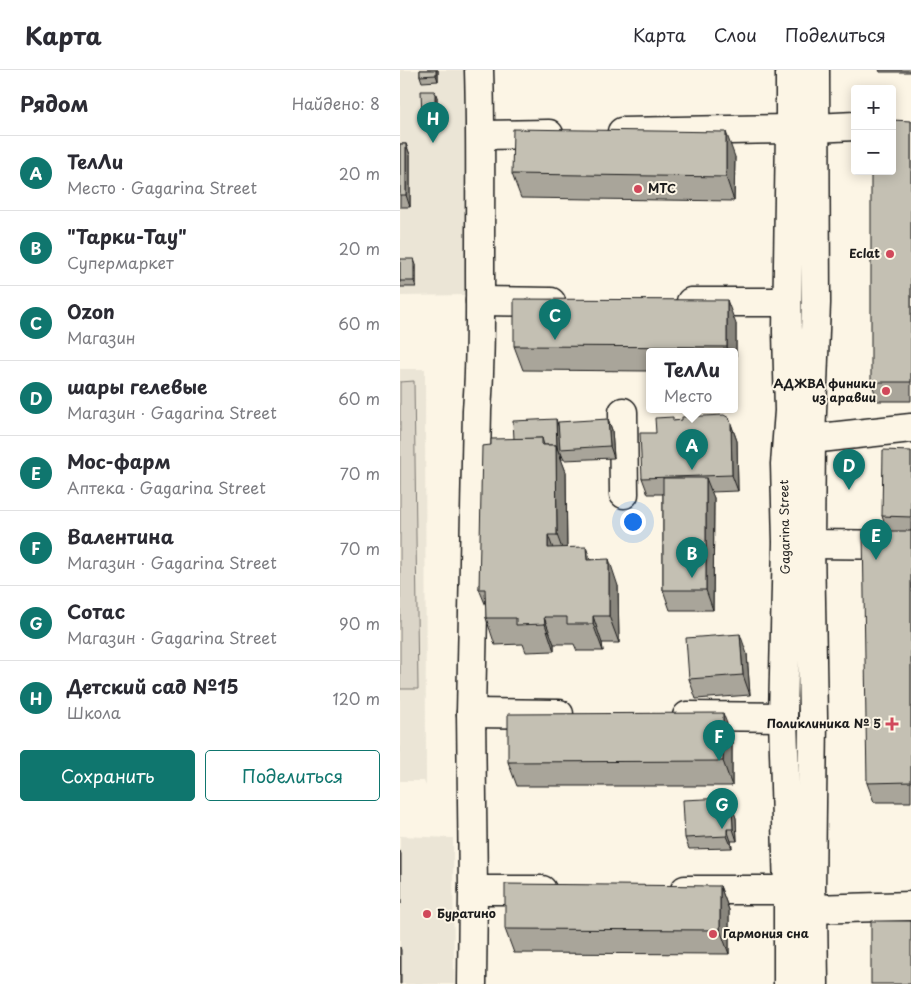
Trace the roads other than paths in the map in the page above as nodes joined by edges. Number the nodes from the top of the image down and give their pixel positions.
1 (479, 70) edge
2 (790, 70) edge
3 (815, 70) edge
4 (851, 126) edge
5 (803, 128) junction
6 (600, 132) edge
7 (570, 133) edge
8 (480, 135) junction
9 (480, 302) junction
10 (579, 302) edge
11 (668, 302) edge
12 (787, 302) junction
13 (623, 412) dead end
14 (911, 428) edge
15 (811, 439) junction
16 (624, 494) dead end
17 (810, 544) junction
18 (911, 545) edge
19 (471, 713) junction
20 (578, 714) edge
21 (666, 715) edge
22 (783, 717) junction
23 (473, 890) junction
24 (562, 890) edge
25 (660, 890) edge
26 (788, 890) junction
27 (911, 906) edge
28 (813, 908) junction
29 (472, 984) edge
30 (788, 984) edge
31 (814, 984) edge

1 - 8 main road
2 - 5 main road, Gagarina Street
3 - 5 main road, Gagarina Street
4 - 5 main road
5 - 6 main road
5 - 12 main road, Gagarina Street
5 - 15 main road, Gagarina Street
7 - 8 main road
8 - 9 main road
9 - 10 main road
9 - 19 main road
11 - 12 main road
12 - 22 main road, Gagarina Street
13 - 16 main road
14 - 15 main road
15 - 17 main road, Gagarina Street
17 - 18 main road
17 - 28 main road, Gagarina Street
19 - 20 main road
19 - 23 main road
21 - 22 main road
22 - 26 main road, Gagarina Street
23 - 24 main road
23 - 29 main road
25 - 26 main road
26 - 30 main road, Gagarina Street
27 - 28 main road
28 - 31 main road, Gagarina Street

